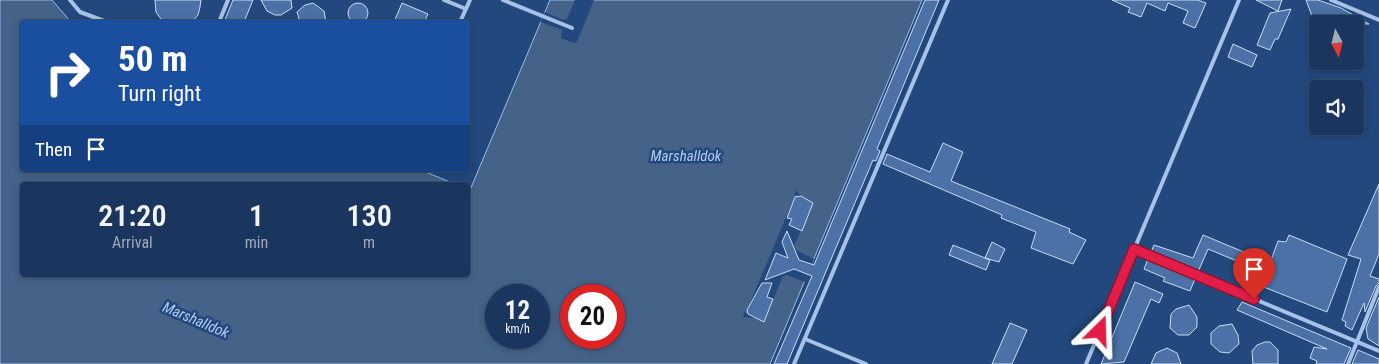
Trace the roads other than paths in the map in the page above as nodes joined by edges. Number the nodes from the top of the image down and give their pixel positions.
1 (70, 0) edge
2 (228, 0) edge
3 (444, 0) edge
4 (470, 0) edge
5 (503, 0) edge
6 (948, 0) edge
7 (1239, 0) edge
8 (1331, 0) edge
9 (466, 9) junction
10 (102, 20) edge
11 (220, 20) edge
12 (461, 20) edge
13 (1379, 20) edge
14 (572, 28) dead end
15 (1134, 249) junction
16 (1379, 287) edge
17 (805, 339) junction
18 (1357, 342) junction
19 (1379, 351) edge
20 (794, 364) edge
21 (866, 364) edge
22 (1086, 364) edge
23 (1348, 364) edge

1 - 10 lane
2 - 11 lane
3 - 9 lane
4 - 9 lane
5 - 14 lane
6 - 17 lane
7 - 15 lane
8 - 13 lane
9 - 12 lane
15 - 18 lane
15 - 22 lane
16 - 18 lane
17 - 20 lane
17 - 21 lane
18 - 19 lane
18 - 23 lane

